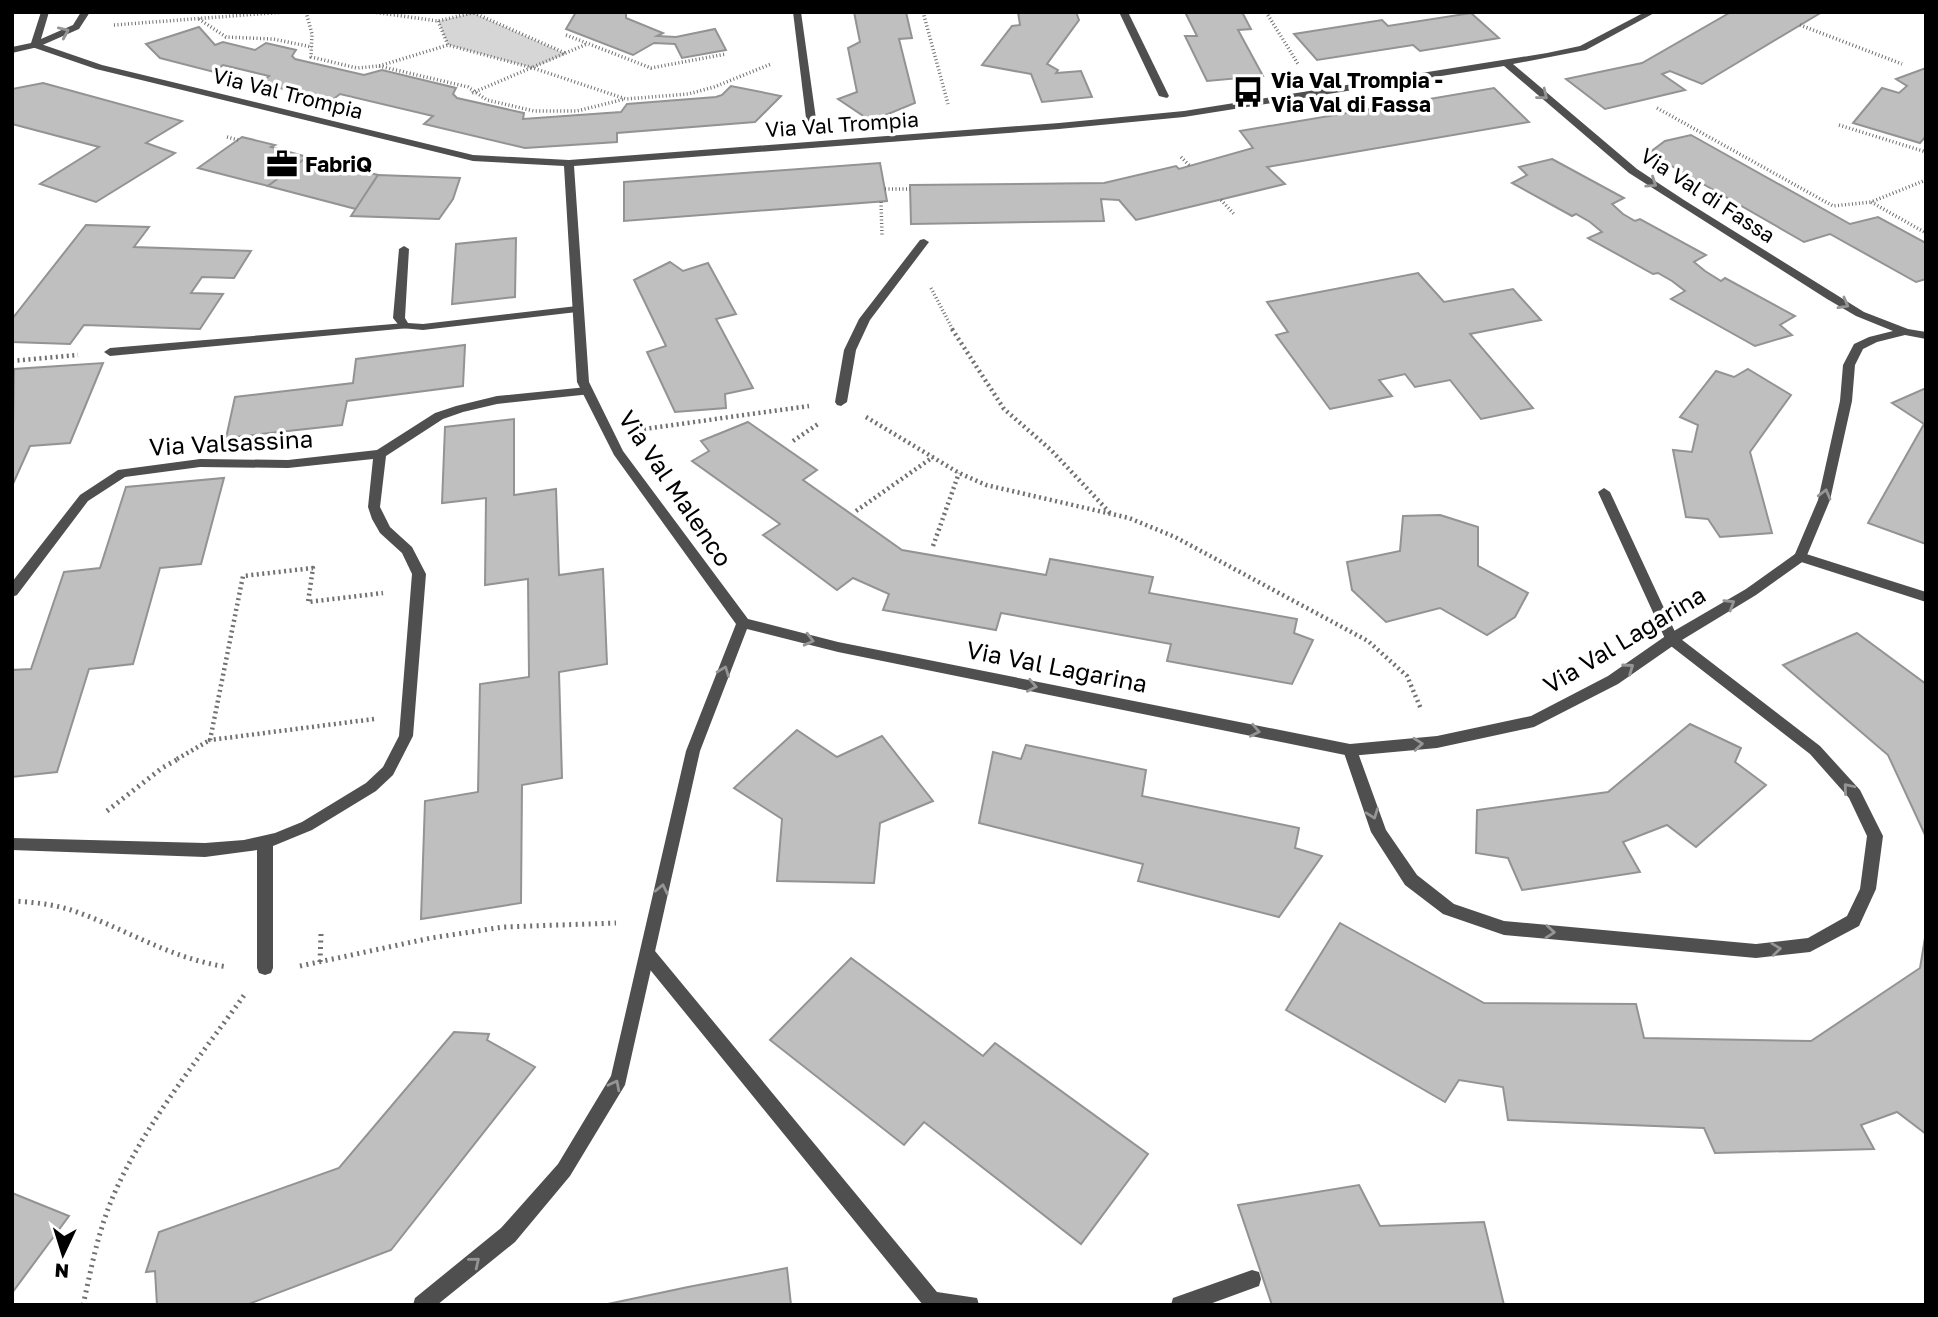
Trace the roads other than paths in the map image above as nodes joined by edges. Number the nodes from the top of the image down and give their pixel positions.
1 (45, 12) edge
2 (86, 12) edge
3 (797, 12) edge
4 (1123, 12) edge
5 (1652, 12) edge
6 (35, 45) junction
7 (12, 50) edge
8 (1507, 64) junction
9 (1164, 96) dead end
10 (812, 126) dead end
11 (569, 163) junction
12 (924, 242) dead end
13 (404, 248) dead end
14 (578, 309) junction
15 (405, 326) junction
16 (1905, 332) junction
17 (1926, 336) edge
18 (110, 352) road end
19 (587, 391) junction
20 (841, 402) road end
21 (380, 454) junction
22 (1604, 492) dead end
23 (1800, 557) junction
24 (12, 593) edge
25 (1926, 597) edge
26 (743, 623) junction
27 (1672, 639) junction
28 (1350, 750) junction
29 (265, 841) junction
30 (12, 844) edge
31 (649, 956) junction
32 (265, 968) road end
33 (1252, 1279) dead end
34 (422, 1305) edge
35 (970, 1305) edge
36 (1180, 1305) edge

1 - 6 street
6 -> 2 street
3 - 10 street
4 - 9 street
5 - 8 street, Via Val Trompia
6 - 7 street
6 - 11 street, Via Val Trompia
8 - 11 street, Via Val Trompia
8 -> 16 street, Via Val di Fassa
11 - 14 street, Via Val Malenco
12 - 20 street
13 - 15 street
14 - 15 street
14 - 19 street, Via Val Malenco
15 - 18 street
16 - 17 street
23 -> 16 street
19 - 21 street, Via Valsassina
19 - 26 street, Via Val Malenco
21 - 24 street, Via Valsassina
21 - 29 street
22 - 27 street
23 - 25 street
27 -> 23 street, Via Val Lagarina
26 -> 28 street, Via Val Lagarina
31 -> 26 street
28 -> 27 street, Via Val Lagarina
28 -> 27 street
29 - 30 street
29 - 32 street
34 -> 31 street
31 - 35 street
33 - 36 street

